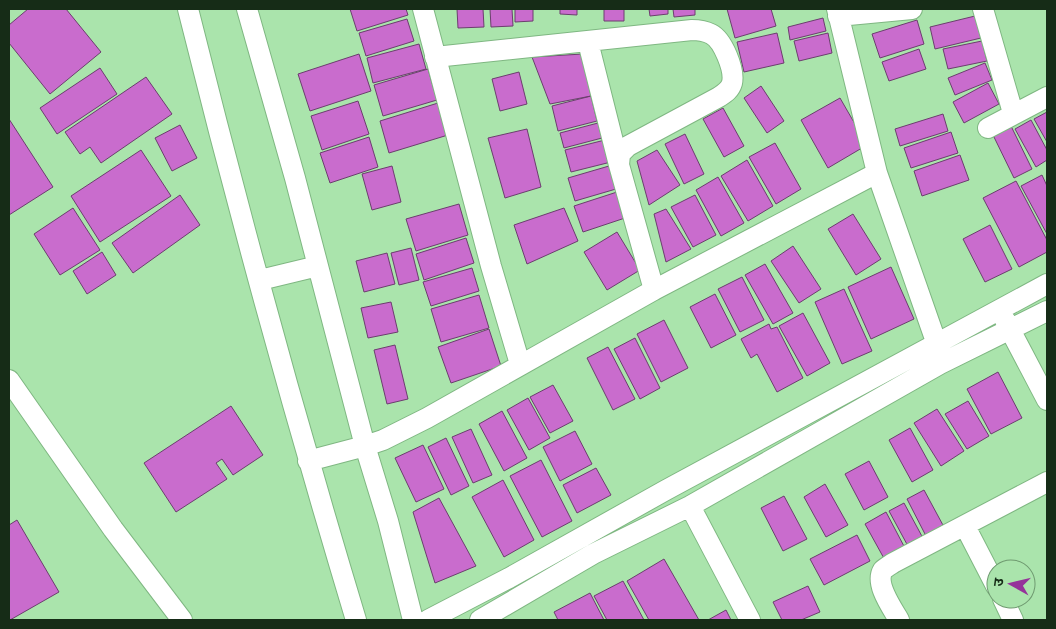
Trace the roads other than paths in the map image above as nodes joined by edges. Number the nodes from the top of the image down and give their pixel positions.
1 (188, 9) edge
2 (247, 9) edge
3 (424, 9) edge
4 (912, 9) edge
5 (983, 9) edge
6 (838, 12) edge
7 (588, 42) junction
8 (435, 57) junction
9 (1047, 97) edge
10 (1013, 113) junction
11 (988, 128) dead end
12 (618, 164) junction
13 (877, 173) junction
14 (318, 266) junction
15 (260, 280) junction
16 (1047, 284) edge
17 (654, 290) junction
18 (999, 310) junction
19 (1047, 311) edge
20 (1010, 330) junction
21 (937, 343) junction
22 (944, 362) junction
23 (520, 364) junction
24 (9, 380) edge
25 (1047, 400) edge
26 (365, 446) junction
27 (308, 461) junction
28 (1047, 482) edge
29 (690, 506) junction
30 (965, 526) junction
31 (986, 567) edge
32 (182, 620) edge
33 (356, 620) edge
34 (413, 620) edge
35 (428, 620) edge
36 (480, 620) edge
37 (750, 620) edge
38 (899, 620) edge

1 - 15 street
2 - 14 street
3 - 8 street
4 - 6 street
5 - 10 street
6 - 13 street
7 - 8 street
7 - 12 street
7 - 12 street
8 - 23 street
9 - 10 street
10 - 11 street
12 - 17 street
13 - 17 street
13 - 21 street
14 - 15 street
14 - 26 street
15 - 27 street
16 - 18 street
17 - 23 street
18 - 20 street
18 - 21 street
19 - 20 street
20 - 22 street
20 - 25 street
21 - 22 street
21 - 35 street
22 - 29 street
23 - 26 street
24 - 32 street
26 - 27 street
26 - 34 street
27 - 33 street
28 - 30 street
29 - 36 street
29 - 37 street
30 - 31 street
30 - 38 street

